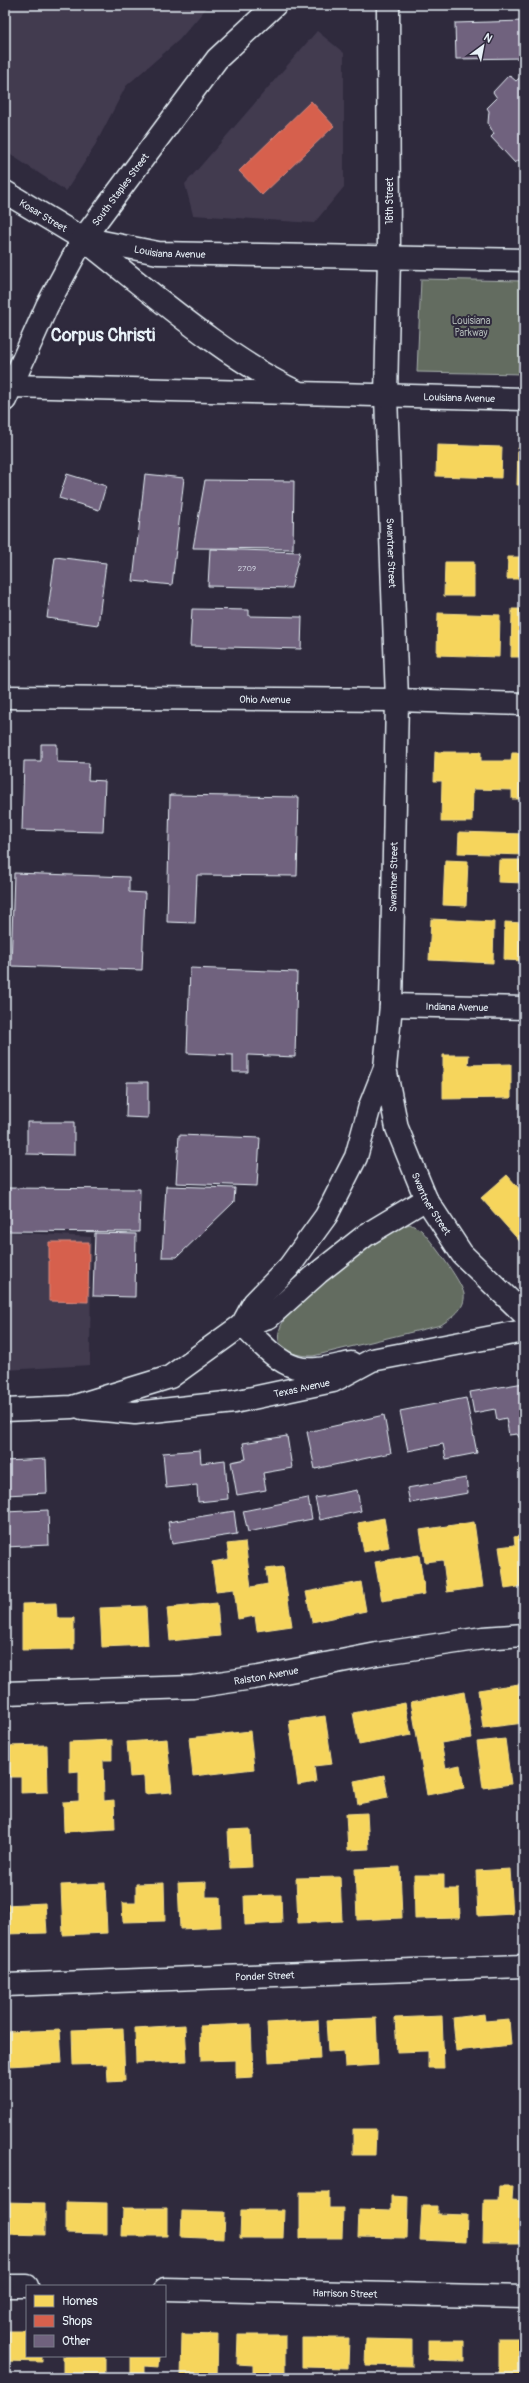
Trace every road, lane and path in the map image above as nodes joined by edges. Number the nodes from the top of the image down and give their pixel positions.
1 (275, 5) edge
2 (388, 5) edge
3 (5, 192) edge
4 (83, 239) junction
5 (389, 256) junction
6 (524, 260) edge
7 (7, 393) edge
8 (299, 394) junction
9 (386, 396) junction
10 (524, 399) edge
11 (5, 697) edge
12 (397, 700) junction
13 (524, 704) edge
14 (391, 1005) junction
15 (524, 1008) edge
16 (384, 1068) junction
17 (426, 1199) junction
18 (524, 1314) edge
19 (242, 1325) junction
20 (524, 1330) edge
21 (372, 1360) junction
22 (72, 1407) junction
23 (5, 1410) edge
24 (524, 1635) edge
25 (5, 1693) edge
26 (524, 1966) edge
27 (5, 1985) edge
28 (5, 2286) edge
29 (26, 2286) edge
30 (166, 2289) edge
31 (524, 2297) edge

1 - 4 street, South Staples Street
2 - 5 street, 18th Street
3 - 4 street, Kosar Street
4 - 5 street, Louisiana Avenue
4 - 7 street, South Staples Street
4 - 8 street, Louisiana Avenue
5 - 6 street, Louisiana Avenue
5 - 9 street, 18th Street
7 - 8 street, Louisiana Avenue
8 - 9 street, Louisiana Avenue
9 - 10 street, Louisiana Avenue
9 - 12 street, Swantner Street
11 - 12 street, Ohio Avenue
12 - 13 street, Ohio Avenue
12 - 14 street, Swantner Street
14 - 15 street, Indiana Avenue
14 - 16 street, Swantner Street
16 - 17 street, Swantner Street
16 - 19 street, Texas Avenue
17 - 18 street, Swantner Street
17 - 19 street, Texas Avenue
19 - 21 street
19 - 22 street, Texas Avenue
20 - 21 street, Texas Avenue
21 - 22 street, Texas Avenue
22 - 23 street, Texas Avenue
24 - 25 street, Ralston Avenue
26 - 27 street, Ponder Street
28 - 29 street
30 - 31 street, Harrison Street

